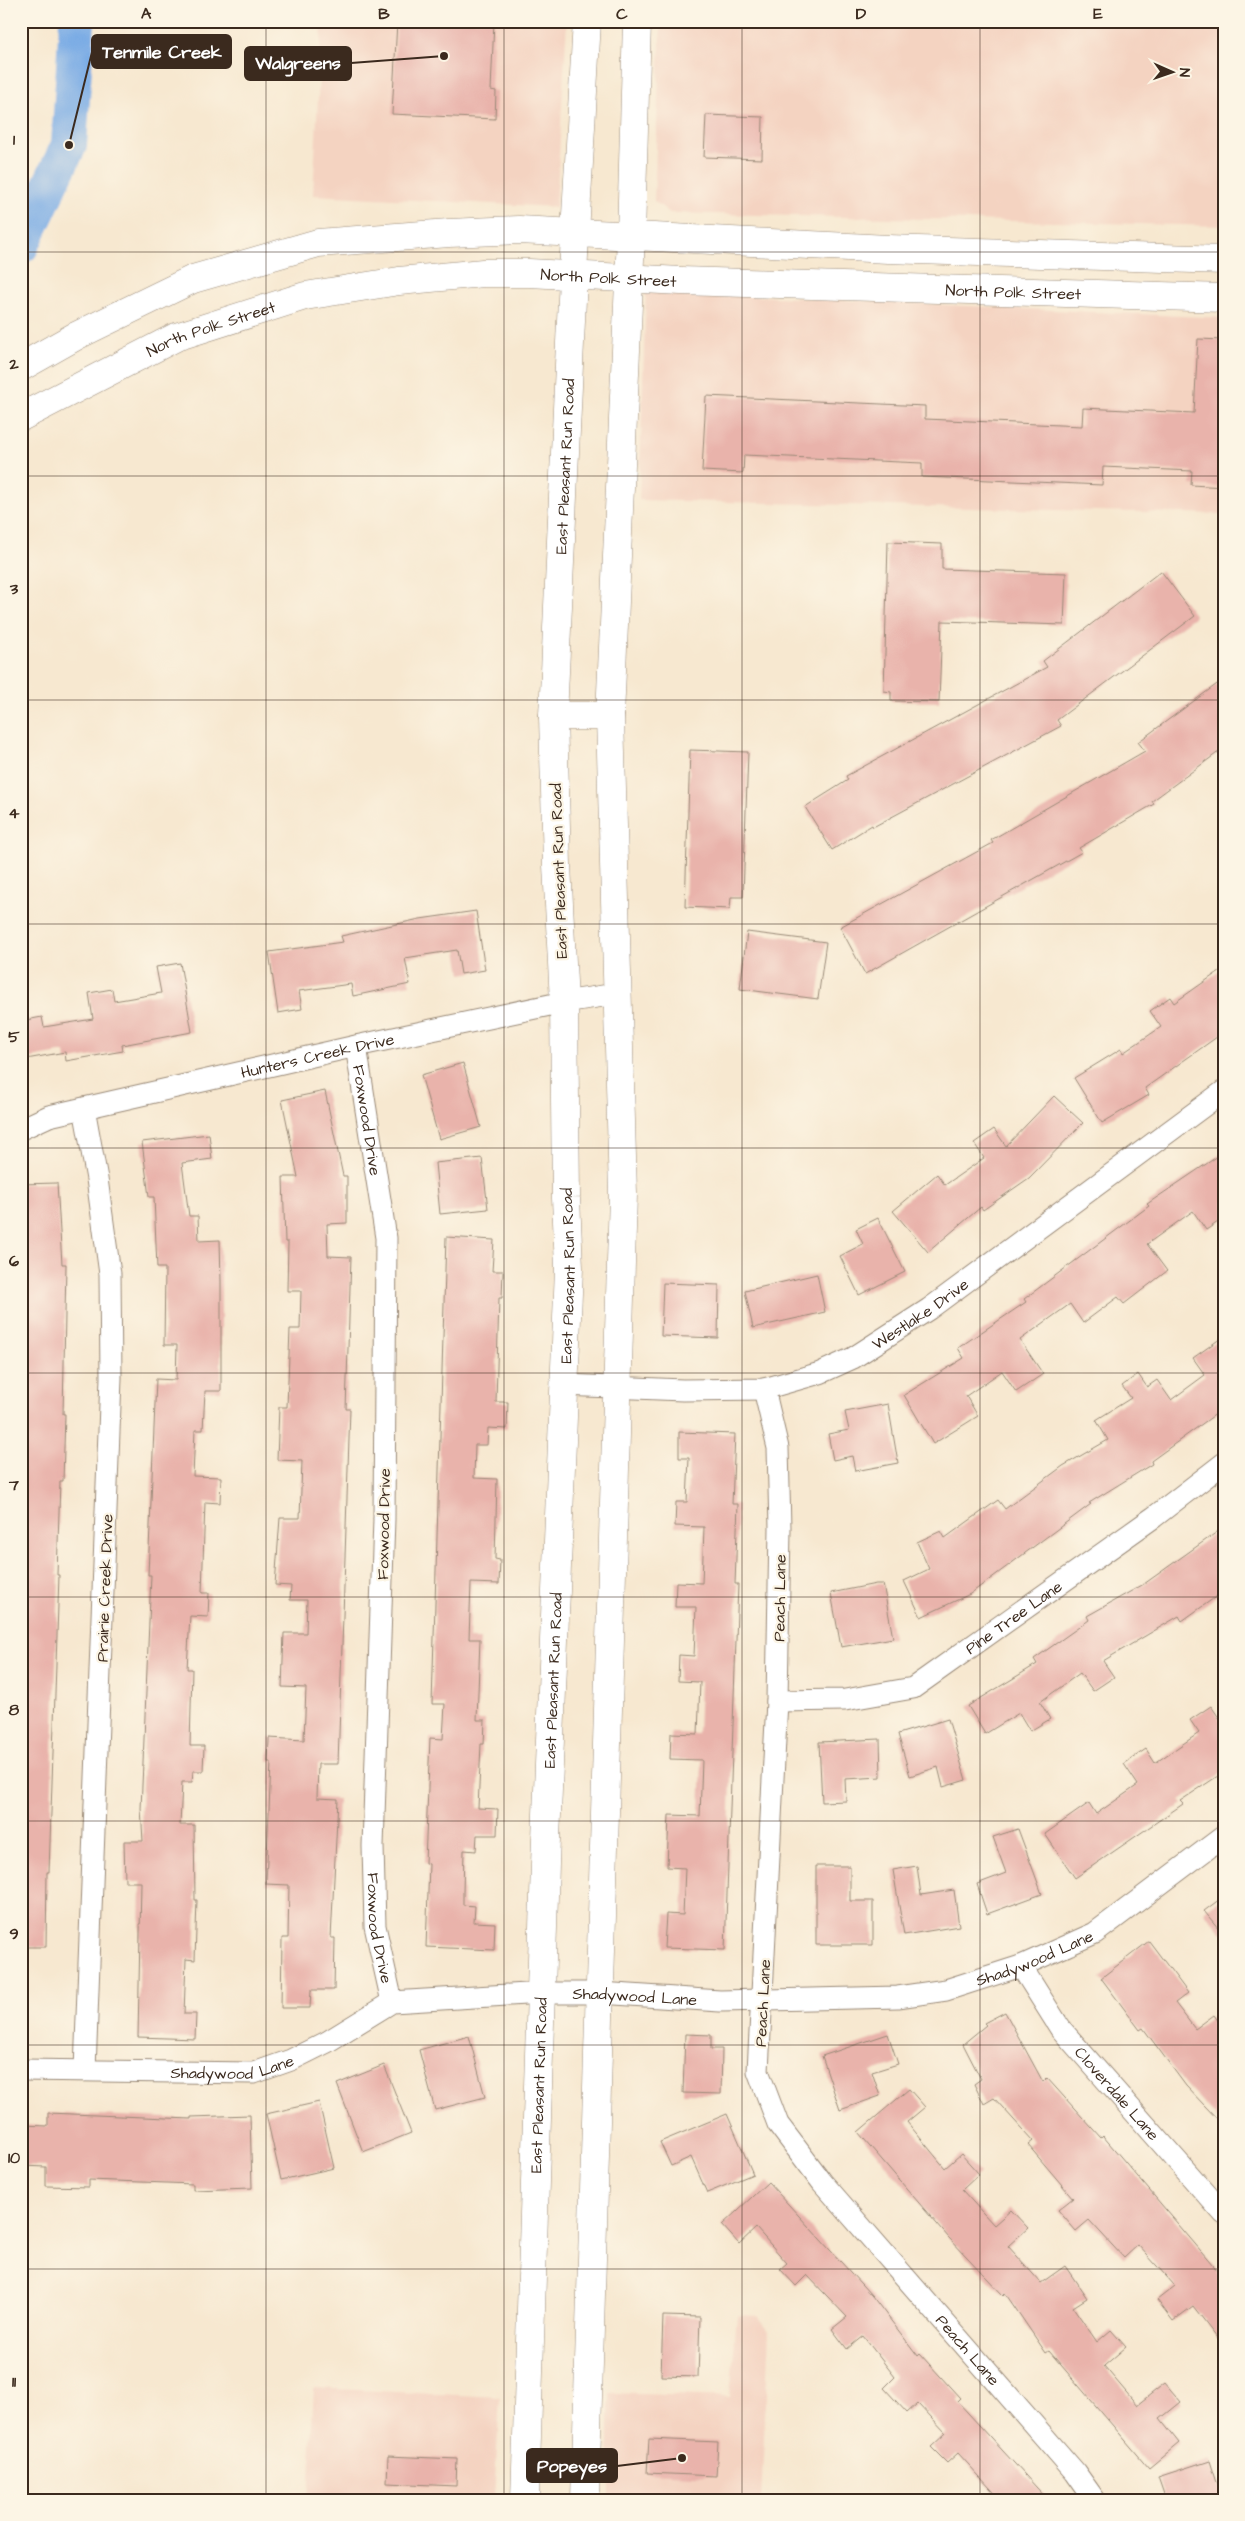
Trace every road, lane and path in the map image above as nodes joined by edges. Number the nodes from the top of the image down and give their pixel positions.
1 (587, 21) edge
2 (638, 21) edge
3 (575, 233) junction
4 (632, 236) junction
5 (888, 249) junction
6 (1224, 260) edge
7 (573, 275) junction
8 (629, 278) junction
9 (888, 287) junction
10 (1224, 298) edge
11 (21, 367) edge
12 (21, 417) edge
13 (553, 716) junction
14 (610, 716) junction
15 (616, 994) junction
16 (564, 1002) junction
17 (356, 1046) junction
18 (1224, 1091) edge
19 (84, 1108) junction
20 (21, 1128) edge
21 (563, 1385) junction
22 (617, 1387) junction
23 (764, 1389) junction
24 (1224, 1463) edge
25 (777, 1701) junction
26 (1224, 1836) edge
27 (1021, 1966) junction
28 (542, 1993) junction
29 (600, 1994) junction
30 (762, 1999) junction
31 (392, 2002) junction
32 (21, 2070) edge
33 (85, 2070) junction
34 (1224, 2214) edge
35 (525, 2500) edge
36 (585, 2500) edge
37 (1095, 2500) edge

1 - 3 main road, East Pleasant Run Road
2 - 4 main road
3 - 4 main road
3 - 7 main road, East Pleasant Run Road
3 - 11 main road
4 - 5 main road
4 - 8 main road
5 - 6 main road
5 - 9 main road
7 - 8 main road, North Polk Street
7 - 12 main road, North Polk Street
7 - 13 main road, East Pleasant Run Road
8 - 9 main road, North Polk Street
8 - 14 main road
9 - 10 main road, North Polk Street
13 - 14 main road
13 - 16 main road, East Pleasant Run Road
14 - 15 main road
15 - 16 street, Hunters Creek Drive
15 - 22 main road
16 - 17 street, Hunters Creek Drive
16 - 21 main road, East Pleasant Run Road
17 - 19 street, Hunters Creek Drive
17 - 31 street, Foxwood Drive
18 - 23 street, Westlake Drive
19 - 20 street, Hunters Creek Drive
19 - 33 street, Prairie Creek Drive
21 - 22 street, Westlake Drive
21 - 28 main road, East Pleasant Run Road
22 - 23 street, Westlake Drive
22 - 29 main road
23 - 25 street, Peach Lane
24 - 25 street, Pine Tree Lane
25 - 30 street, Peach Lane
26 - 27 street, Shadywood Lane
27 - 30 street, Shadywood Lane
27 - 34 street, Cloverdale Lane
28 - 29 street, Shadywood Lane
28 - 31 street, Shadywood Lane
28 - 35 main road, East Pleasant Run Road
29 - 30 street, Shadywood Lane
29 - 36 main road
30 - 37 street, Peach Lane
31 - 33 street, Shadywood Lane
32 - 33 street, Shadywood Lane

